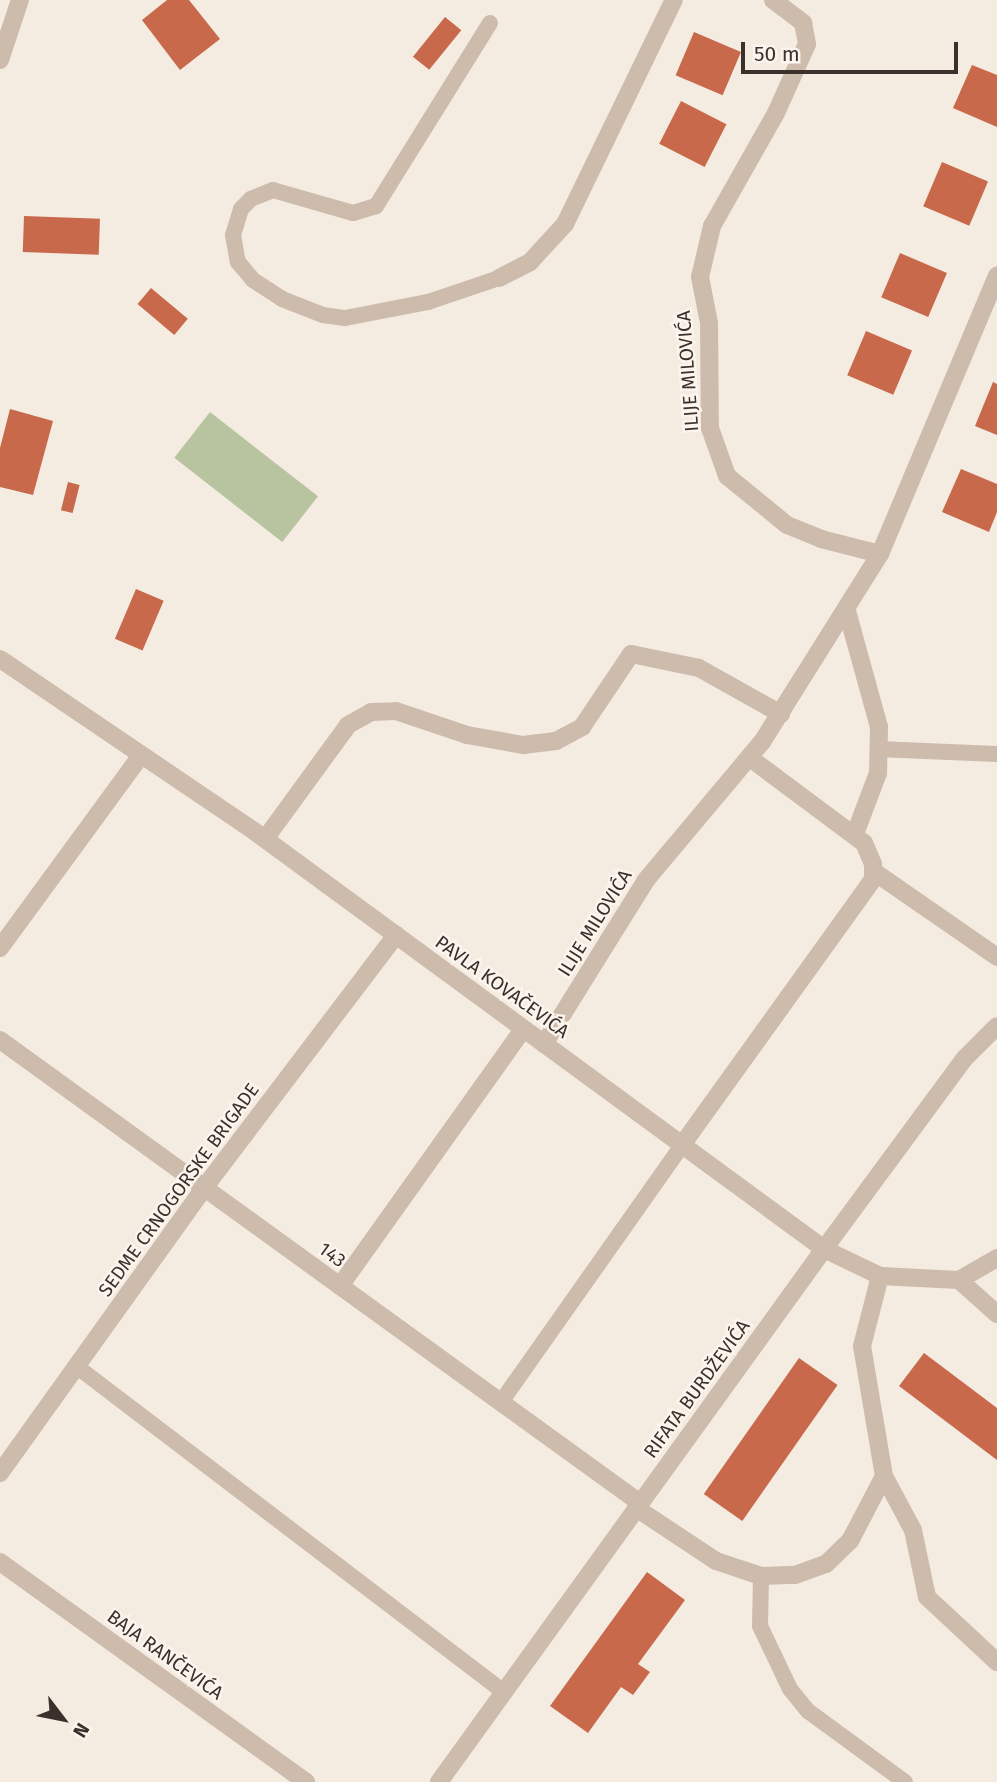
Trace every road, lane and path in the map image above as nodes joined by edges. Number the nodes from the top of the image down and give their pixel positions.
1 (20, 0) edge
2 (674, 0) edge
3 (773, 0) edge
4 (489, 23) dead end
5 (0, 60) edge
6 (997, 276) edge
7 (499, 278) joint
8 (880, 554) junction
9 (847, 611) junction
10 (0, 659) edge
11 (780, 714) junction
12 (878, 748) junction
13 (997, 754) edge
14 (141, 755) junction
15 (750, 758) junction
16 (855, 834) junction
17 (265, 839) junction
18 (873, 871) junction
19 (396, 935) junction
20 (0, 948) edge
21 (997, 957) edge
22 (997, 1026) edge
23 (523, 1029) junction
24 (0, 1040) edge
25 (544, 1044) junction
26 (682, 1146) junction
27 (204, 1188) junction
28 (824, 1249) junction
29 (997, 1258) edge
30 (880, 1276) junction
31 (959, 1280) junction
32 (340, 1286) junction
33 (997, 1314) edge
34 (76, 1366) junction
35 (501, 1402) junction
36 (0, 1473) edge
37 (884, 1476) junction
38 (638, 1506) junction
39 (0, 1562) edge
40 (761, 1576) junction
41 (997, 1662) edge
42 (504, 1692) junction
43 (306, 1782) edge
44 (439, 1782) edge
45 (905, 1782) edge

1 - 5 street
2 - 7 street
3 - 8 street, ILIJE MILOVIĆA
4 - 7 lane
6 - 8 street, ILIJE MILOVIĆA
8 - 9 street, ILIJE MILOVIĆA
9 - 11 street, ILIJE MILOVIĆA
9 - 12 street
10 - 14 street, PAVLA KOVAČEVIĆA
11 - 15 street, ILIJE MILOVIĆA
11 - 17 street
12 - 13 lane
12 - 16 street
14 - 17 street, PAVLA KOVAČEVIĆA
14 - 20 street
15 - 16 street
15 - 25 street, ILIJE MILOVIĆA
16 - 18 street
17 - 19 street, PAVLA KOVAČEVIĆA
18 - 21 street
18 - 26 street
19 - 23 street, PAVLA KOVAČEVIĆA
19 - 27 street, SEDME CRNOGORSKE BRIGADE
22 - 28 street, RIFATA BURDŽEVIĆA
23 - 25 street, PAVLA KOVAČEVIĆA
23 - 32 street
24 - 27 street, 143
25 - 26 street, PAVLA KOVAČEVIĆA
26 - 28 street, PAVLA KOVAČEVIĆA
26 - 35 lane
27 - 32 street, 143
27 - 34 street, SEDME CRNOGORSKE BRIGADE
28 - 30 street, PAVLA KOVAČEVIĆA
28 - 38 street, RIFATA BURDŽEVIĆA
29 - 31 street
30 - 31 street, PAVLA KOVAČEVIĆA
30 - 37 street
31 - 33 street
32 - 35 street, 143
34 - 36 street, SEDME CRNOGORSKE BRIGADE
34 - 42 lane
35 - 38 street, 143
37 - 40 street, 143
37 - 41 street
38 - 40 street, 143
38 - 42 street, RIFATA BURDŽEVIĆA
39 - 43 street, BAJA RANČEVIĆA
40 - 45 lane
42 - 44 street, RIFATA BURDŽEVIĆA

